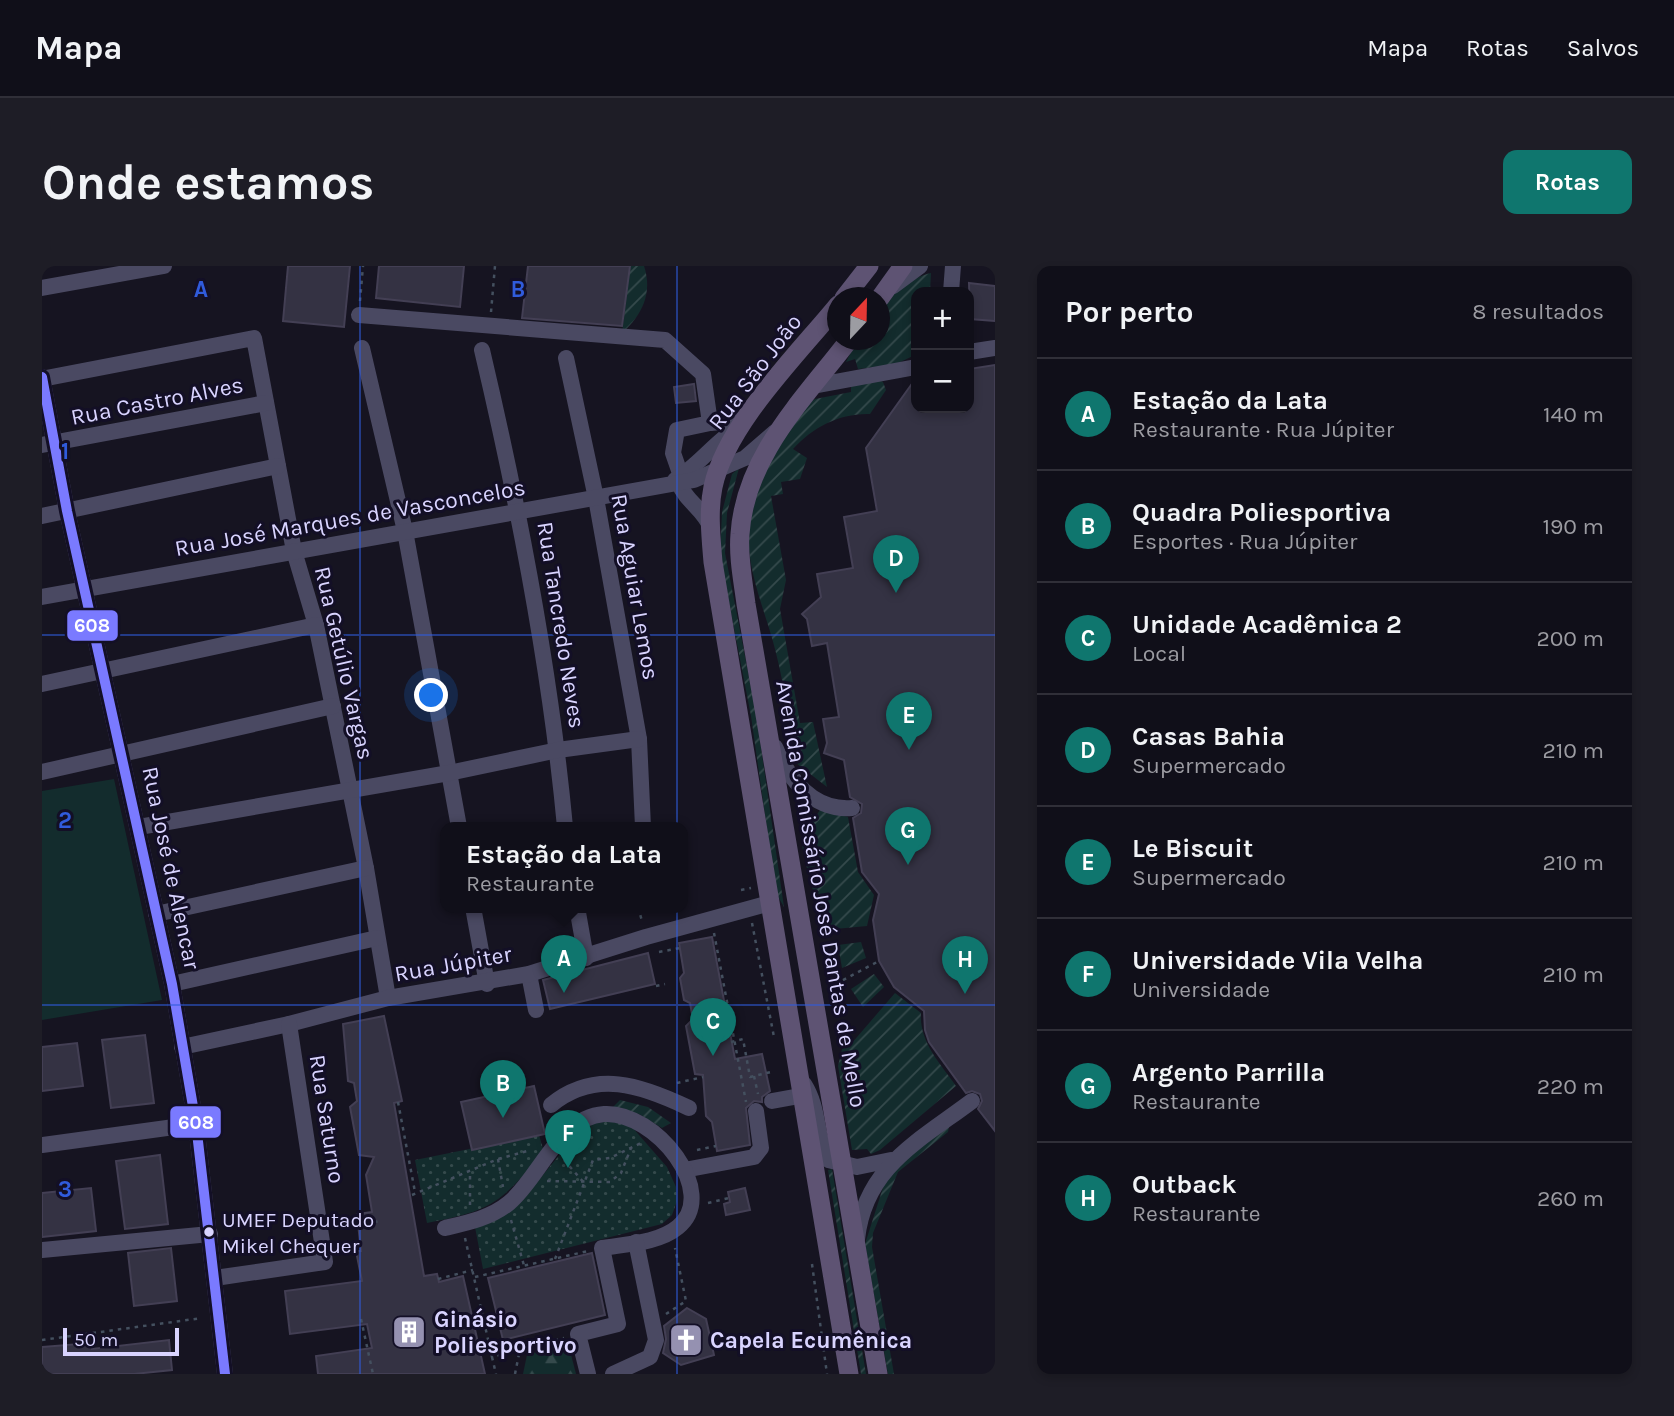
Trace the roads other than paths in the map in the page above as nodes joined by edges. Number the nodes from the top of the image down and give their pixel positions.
1 (164, 266) edge
2 (869, 266) edge
3 (903, 266) edge
4 (920, 266) edge
5 (953, 266) edge
6 (853, 287) edge
7 (888, 287) edge
8 (951, 287) edge
9 (42, 288) edge
10 (890, 289) edge
11 (359, 315) road end
12 (827, 319) edge
13 (362, 348) dead end
14 (995, 348) edge
15 (482, 350) dead end
16 (841, 350) edge
17 (974, 351) edge
18 (566, 358) dead end
19 (911, 367) edge
20 (42, 378) edge
21 (813, 386) junction
22 (266, 403) junction
23 (710, 423) junction
24 (742, 423) junction
25 (780, 429) junction
26 (49, 444) edge
27 (278, 466) junction
28 (717, 471) junction
29 (676, 481) junction
30 (596, 498) junction
31 (67, 511) junction
32 (519, 511) junction
33 (42, 516) edge
34 (711, 528) junction
35 (405, 531) junction
36 (294, 551) junction
37 (85, 589) junction
38 (42, 597) edge
39 (316, 625) junction
40 (104, 672) junction
41 (42, 684) edge
42 (333, 706) junction
43 (765, 717) junction
44 (639, 739) junction
45 (558, 750) junction
46 (124, 756) junction
47 (42, 772) edge
48 (449, 773) junction
49 (349, 789) junction
50 (852, 808) dead end
51 (458, 822) edge
52 (565, 822) edge
53 (643, 822) edge
54 (139, 827) junction
55 (366, 868) junction
56 (770, 903) junction
57 (474, 913) edge
58 (578, 913) edge
59 (156, 914) junction
60 (377, 938) junction
61 (586, 958) junction
62 (529, 974) junction
63 (172, 984) junction
64 (487, 984) junction
65 (388, 998) junction
66 (536, 1010) dead end
67 (289, 1024) junction
68 (182, 1047) junction
69 (804, 1088) junction
70 (972, 1101) dead end
71 (551, 1105) dead end
72 (689, 1108) dead end
73 (195, 1124) junction
74 (42, 1145) edge
75 (896, 1158) junction
76 (840, 1164) junction
77 (684, 1170) junction
78 (445, 1228) dead end
79 (209, 1234) junction
80 (636, 1242) junction
81 (42, 1250) edge
82 (856, 1252) junction
83 (215, 1278) junction
84 (225, 1374) edge
85 (588, 1374) edge
86 (613, 1374) edge
87 (849, 1374) edge
88 (878, 1374) edge

1 - 9 street
2 - 6 main road
3 - 7 main road
4 - 10 street
5 - 8 street
11 - 23 street
12 - 24 main road, Rua São João
13 - 35 street
14 - 17 street
15 - 32 street, Rua Tancredo Neves
16 - 21 main road
18 - 30 street, Rua Aguiar Lemos
19 - 21 street
20 - 22 street, Rua Getúlio Vargas
20 - 26 street, Rua José de Alencar
21 - 25 main road
22 - 26 street, Rua Castro Alves
22 - 27 street, Rua Getúlio Vargas
23 - 24 street
23 - 29 street
24 - 28 main road, Rua São João
24 - 29 street
25 - 28 street, Rua José Marques de Vasconcelos
25 - 43 main road, Avenida Comissário José Dantas de Mello
26 - 31 street, Rua José de Alencar
27 - 31 street
27 - 36 street, Rua Getúlio Vargas
28 - 29 street, Rua José Marques de Vasconcelos
28 - 34 main road
29 - 30 street, Rua José Marques de Vasconcelos
29 - 34 street
30 - 32 street, Rua José Marques de Vasconcelos
30 - 44 street, Rua Aguiar Lemos
31 - 33 street
31 - 37 street, Rua José de Alencar
32 - 35 street, Rua José Marques de Vasconcelos
32 - 45 street, Rua Tancredo Neves
34 - 56 main road
35 - 36 street, Rua José Marques de Vasconcelos
35 - 48 street
36 - 37 street, Rua José Marques de Vasconcelos
36 - 39 street, Rua Getúlio Vargas
37 - 38 street, Rua José Marques de Vasconcelos
37 - 40 street, Rua José de Alencar
39 - 40 street
39 - 42 street, Rua Getúlio Vargas
40 - 41 street
40 - 46 street, Rua José de Alencar
42 - 46 street
42 - 49 street, Rua Getúlio Vargas
43 - 50 street
43 - 76 main road, Avenida Comissário José Dantas de Mello
44 - 45 street
44 - 53 street, Rua Aguiar Lemos
45 - 48 street
45 - 52 street, Rua Tancredo Neves
46 - 47 street
46 - 54 street, Rua José de Alencar
48 - 49 street
48 - 51 street
49 - 54 street
49 - 55 street, Rua Getúlio Vargas
54 - 59 street, Rua José de Alencar
55 - 59 street
55 - 60 street, Rua Getúlio Vargas
56 - 61 street, Rua Júpiter
56 - 69 main road
57 - 64 street
58 - 61 street
59 - 63 street, Rua José de Alencar
60 - 63 street
60 - 65 street, Rua Getúlio Vargas
61 - 62 street, Rua Júpiter
62 - 64 street, Rua Júpiter
62 - 66 street
63 - 68 street, Rua José de Alencar
64 - 65 street, Rua Júpiter
65 - 67 street, Rua Júpiter
67 - 68 street, Rua Júpiter
67 - 83 street, Rua Saturno
68 - 73 street, Rua José de Alencar
69 - 76 street
69 - 77 street
69 - 87 main road
70 - 75 street
71 - 72 street
73 - 74 street
73 - 79 street, Rua José de Alencar
75 - 76 street
75 - 82 street
76 - 82 main road, Avenida Comissário José Dantas de Mello
77 - 78 street
77 - 80 street
79 - 81 street
79 - 83 street, Rua José de Alencar
80 - 85 street
80 - 86 street
82 - 88 main road, Avenida Comissário José Dantas de Mello
83 - 84 street, Rua José de Alencar

